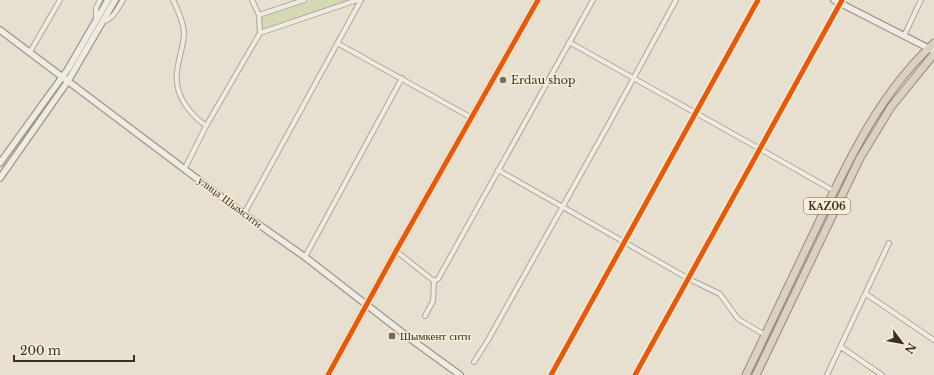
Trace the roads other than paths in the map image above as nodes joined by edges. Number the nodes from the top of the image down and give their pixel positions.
1 (60, 0) edge
2 (100, 0) edge
3 (108, 0) edge
4 (115, 0) edge
5 (123, 0) edge
6 (173, 0) edge
7 (252, 0) edge
8 (304, 0) edge
9 (357, 0) edge
10 (361, 0) edge
11 (538, 0) edge
12 (593, 0) edge
13 (676, 0) edge
14 (758, 0) edge
15 (834, 0) edge
16 (921, 0) edge
17 (842, 2) edge
18 (259, 15) junction
19 (99, 20) junction
20 (0, 30) edge
21 (260, 33) junction
22 (904, 36) junction
23 (569, 42) junction
24 (337, 43) junction
25 (933, 49) edge
26 (30, 52) junction
27 (62, 76) junction
28 (402, 78) junction
29 (633, 79) junction
30 (68, 80) junction
31 (696, 113) junction
32 (472, 118) junction
33 (206, 126) junction
34 (760, 149) junction
35 (0, 163) edge
36 (185, 168) junction
37 (498, 170) junction
38 (0, 178) edge
39 (834, 192) junction
40 (562, 206) junction
41 (244, 214) junction
42 (624, 242) junction
43 (889, 243) dead end
44 (396, 251) junction
45 (305, 257) junction
46 (689, 279) junction
47 (434, 281) junction
48 (866, 294) junction
49 (366, 304) junction
50 (424, 316) dead end
51 (765, 335) junction
52 (934, 340) edge
53 (840, 347) junction
54 (474, 362) dead end
55 (328, 375) edge
56 (460, 375) edge
57 (551, 375) edge
58 (635, 375) edge
59 (746, 375) edge
60 (756, 375) edge
61 (827, 375) edge
62 (882, 375) edge

1 - 26 street
2 - 19 street
3 - 19 main road
4 - 19 main road
5 - 19 street
6 - 33 street
7 - 18 street
8 - 18 street
9 - 21 street
10 - 24 street
11 - 32 main road
12 - 23 street
13 - 29 street
14 - 31 street
15 - 17 main road
16 - 22 street
17 - 22 main road
17 - 34 street
18 - 21 street
19 - 27 main road
19 - 30 main road
20 - 26 main road, улица Шымсити
21 - 33 street
22 - 25 main road
23 - 29 street
23 - 37 street
24 - 28 street
24 - 41 street
25 - 39 highway, KАZ06
25 - 60 highway, KАZ06
26 - 27 main road, улица Шымсити
27 - 30 main road, улица Шымсити
27 - 35 main road
28 - 32 street
28 - 45 street
29 - 31 street
29 - 40 street
30 - 36 main road, улица Шымсити
30 - 38 main road
31 - 34 street
31 - 42 street
32 - 44 main road
33 - 36 street
34 - 39 street
34 - 46 street
36 - 41 main road, улица Шымсити
37 - 40 street
37 - 47 street
39 - 51 highway, KАZ06
40 - 42 street
40 - 54 street
41 - 45 main road, улица Шымсити
42 - 46 street
42 - 57 street
43 - 48 street
44 - 47 street
44 - 49 main road
45 - 49 main road, улица Шымсити
46 - 51 street
46 - 58 street
47 - 50 street
48 - 52 street
48 - 53 street
49 - 55 main road
49 - 56 main road, улица Шымсити
51 - 59 highway, KАZ06
53 - 61 street
53 - 62 street

